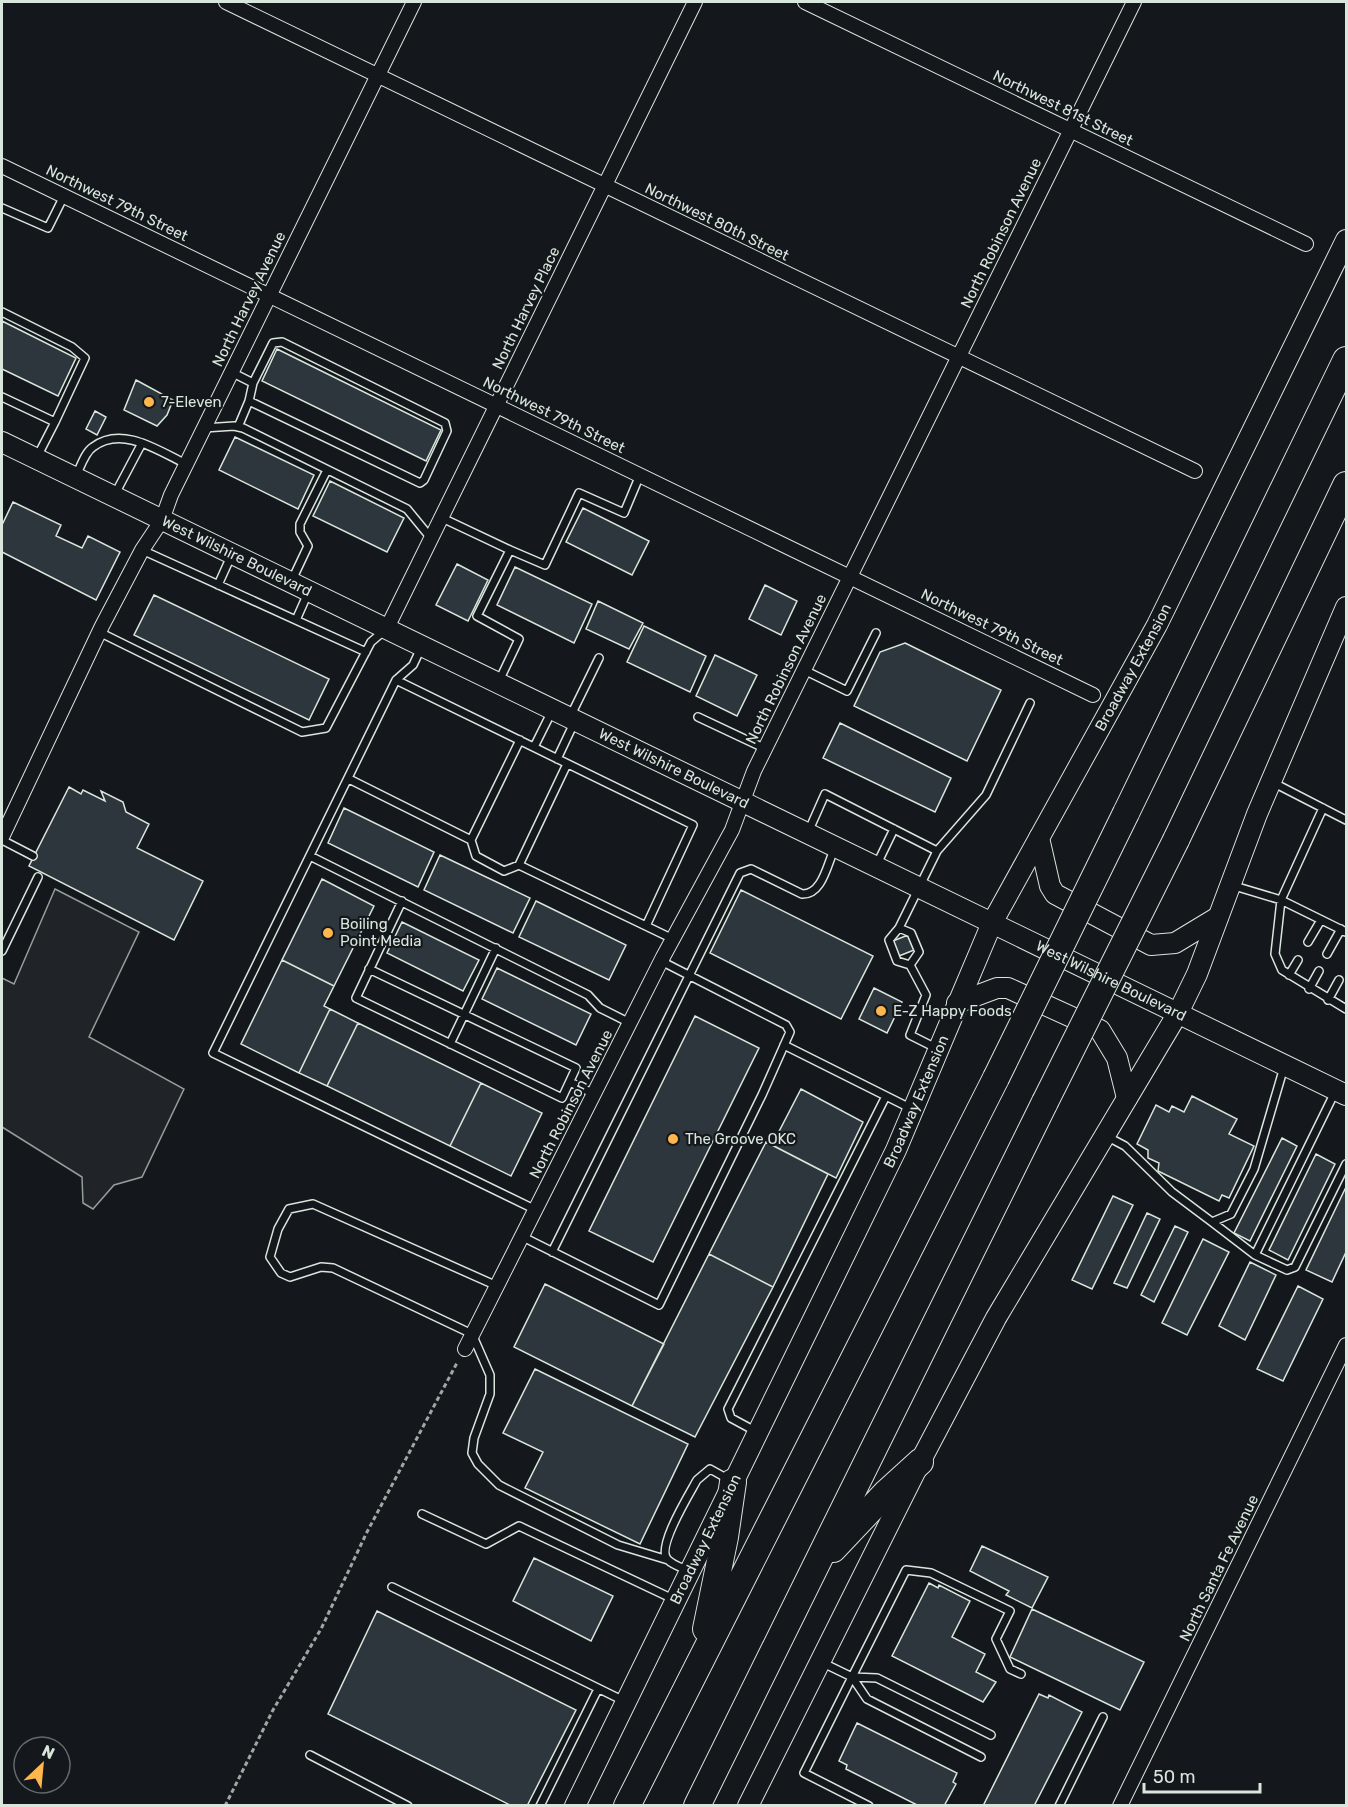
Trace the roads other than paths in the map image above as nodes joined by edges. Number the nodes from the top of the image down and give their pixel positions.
1 (226, 2) edge
2 (414, 2) edge
3 (695, 2) edge
4 (806, 2) edge
5 (1134, 2) edge
6 (378, 75) junction
7 (1070, 130) junction
8 (2, 166) edge
9 (605, 185) junction
10 (64, 196) junction
11 (2, 208) edge
12 (1347, 240) edge
13 (1306, 244) dead end
14 (269, 296) junction
15 (2, 312) edge
16 (958, 357) junction
17 (1347, 360) edge
18 (231, 372) junction
19 (253, 383) junction
20 (2, 397) edge
21 (249, 401) junction
22 (496, 405) junction
23 (55, 422) junction
24 (238, 427) junction
25 (204, 428) junction
26 (2, 442) edge
27 (142, 443) junction
28 (36, 459) junction
29 (186, 464) junction
30 (327, 470) junction
31 (1195, 471) dead end
32 (640, 475) junction
33 (75, 478) junction
34 (1347, 485) edge
35 (114, 497) junction
36 (440, 517) junction
37 (162, 520) junction
38 (430, 537) junction
39 (142, 550) junction
40 (510, 550) junction
41 (232, 554) junction
42 (850, 577) junction
43 (290, 582) junction
44 (218, 585) junction
45 (309, 591) junction
46 (1347, 607) edge
47 (296, 620) junction
48 (387, 628) junction
49 (99, 632) junction
50 (876, 633) dead end
51 (422, 645) junction
52 (366, 652) junction
53 (599, 658) dead end
54 (804, 670) junction
55 (396, 680) junction
56 (498, 682) junction
57 (1093, 694) dead end
58 (1030, 703) dead end
59 (566, 715) junction
60 (698, 717) dead end
61 (520, 740) junction
62 (534, 747) junction
63 (766, 749) junction
64 (557, 759) junction
65 (567, 764) junction
66 (349, 779) junction
67 (1271, 782) junction
68 (743, 801) junction
69 (1323, 808) junction
70 (1347, 820) edge
71 (894, 829) junction
72 (808, 833) junction
73 (2, 838) edge
74 (1039, 838) junction
75 (471, 840) junction
76 (836, 846) junction
77 (937, 851) junction
78 (33, 856) dead end
79 (312, 857) junction
80 (519, 865) junction
81 (876, 866) junction
82 (38, 877) dead end
83 (1230, 885) junction
84 (918, 887) junction
85 (1281, 900) junction
86 (402, 901) junction
87 (1218, 917) junction
88 (1321, 920) junction
89 (992, 922) junction
90 (646, 926) junction
91 (899, 928) junction
92 (1344, 931) edge
93 (673, 939) junction
94 (1308, 942) dead end
95 (496, 948) junction
96 (2, 951) edge
97 (1327, 954) dead end
98 (1298, 960) dead end
99 (661, 961) junction
100 (910, 964) junction
101 (369, 969) junction
102 (1319, 971) dead end
103 (689, 975) junction
104 (1289, 975) junction
105 (1339, 980) dead end
106 (1309, 989) junction
107 (1328, 1000) junction
108 (957, 1003) junction
109 (1346, 1009) edge
110 (1178, 1013) junction
111 (464, 1014) junction
112 (630, 1023) junction
113 (450, 1044) junction
114 (784, 1045) junction
115 (938, 1049) junction
116 (1284, 1065) junction
117 (570, 1082) junction
118 (1341, 1092) edge
119 (595, 1094) junction
120 (886, 1096) junction
121 (1126, 1098) junction
122 (913, 1109) junction
123 (1104, 1135) junction
124 (1347, 1164) edge
125 (536, 1210) junction
126 (1212, 1222) junction
127 (522, 1237) junction
128 (552, 1251) junction
129 (1255, 1255) junction
130 (497, 1286) junction
131 (472, 1334) junction
132 (1347, 1345) edge
133 (465, 1349) road end
134 (758, 1432) junction
135 (920, 1462) junction
136 (733, 1482) junction
137 (422, 1514) dead end
138 (668, 1560) junction
139 (815, 1569) junction
140 (689, 1571) junction
141 (392, 1587) dead end
142 (675, 1600) junction
143 (700, 1660) junction
144 (821, 1662) junction
145 (1021, 1674) dead end
146 (852, 1677) junction
147 (598, 1689) junction
148 (626, 1702) junction
149 (1103, 1717) dead end
150 (991, 1735) dead end
151 (310, 1755) dead end
152 (981, 1757) dead end
153 (408, 1806) edge
154 (540, 1806) edge
155 (575, 1806) edge
156 (627, 1806) edge
157 (697, 1806) edge
158 (748, 1806) edge
159 (869, 1806) edge
160 (1059, 1806) edge
161 (1120, 1806) edge

1 - 6 street, Northwest 80th Street
2 - 6 street, North Harvey Avenue
3 - 9 street, North Harvey Place
4 - 7 street, Northwest 81st Street
5 - 7 street, North Robinson Avenue
6 - 9 street, Northwest 80th Street
6 - 14 street, North Harvey Avenue
7 - 13 street, Northwest 81st Street
7 - 16 street, North Robinson Avenue
8 - 10 street, Northwest 79th Street
9 - 16 street, Northwest 80th Street
9 - 22 street, North Harvey Place
10 - 11 lane
10 - 14 street, Northwest 79th Street
12 - 74 main road, Broadway Extension
14 - 18 street, North Harvey Avenue
14 - 22 street, Northwest 79th Street
15 - 23 lane
16 - 31 street, Northwest 80th Street
16 - 42 street, North Robinson Avenue
17 - 143 highway, bridge
18 - 19 lane
18 - 25 street, North Harvey Avenue
19 - 21 lane
19 - 21 lane
20 - 23 lane
21 - 24 lane
22 - 32 street, Northwest 79th Street
22 - 36 street, North Harvey Place
23 - 28 lane
24 - 25 lane
24 - 30 lane
25 - 29 street, North Harvey Avenue
26 - 28 main road, West Wilshire Boulevard
27 - 29 lane
27 - 33 lane
27 - 35 lane
28 - 33 main road, West Wilshire Boulevard
29 - 37 street, North Harvey Avenue
30 - 38 lane
30 - 43 lane
32 - 40 lane
32 - 42 street, Northwest 79th Street
33 - 35 main road, West Wilshire Boulevard
34 - 139 highway, bridge
35 - 37 main road, West Wilshire Boulevard
36 - 38 street, North Harvey Place
36 - 40 lane
37 - 39 street, North Harvey Avenue
37 - 41 main road, West Wilshire Boulevard
38 - 48 street, North Harvey Place
39 - 44 lane
39 - 49 street, North Harvey Avenue
40 - 56 lane
41 - 43 main road, West Wilshire Boulevard
41 - 44 lane
42 - 54 street, North Robinson Avenue
42 - 57 street, Northwest 79th Street
43 - 45 main road, West Wilshire Boulevard
44 - 47 lane
45 - 47 lane
45 - 48 main road, West Wilshire Boulevard
46 - 67 main road
47 - 52 lane
48 - 51 main road, West Wilshire Boulevard
48 - 52 lane
49 - 52 lane
49 - 73 street, North Harvey Avenue
50 - 54 lane
51 - 55 lane
51 - 56 main road, West Wilshire Boulevard
53 - 59 lane
54 - 63 street, North Robinson Avenue
55 - 61 lane
55 - 66 lane
56 - 59 main road, West Wilshire Boulevard
58 - 77 lane
59 - 62 lane
59 - 64 lane
59 - 68 main road, West Wilshire Boulevard
60 - 63 lane
61 - 62 lane
61 - 75 lane
62 - 64 lane
63 - 68 street, North Robinson Avenue
64 - 65 lane
65 - 80 lane
65 - 90 lane
66 - 75 lane
66 - 79 lane
67 - 69 lane
67 - 83 main road
68 - 72 main road, West Wilshire Boulevard
68 - 93 street, North Robinson Avenue
69 - 70 lane
69 - 85 lane
71 - 72 lane
71 - 77 lane
71 - 81 lane
72 - 76 main road, West Wilshire Boulevard
73 - 78 lane
74 - 87 main road
74 - 89 main road, Broadway Extension
75 - 80 lane
76 - 81 main road, West Wilshire Boulevard
76 - 103 lane
77 - 84 lane
79 - 86 lane
79 - 125 lane
80 - 90 lane
81 - 84 main road, West Wilshire Boulevard
82 - 96 lane
83 - 85 lane
83 - 87 main road
84 - 89 main road, West Wilshire Boulevard
84 - 91 lane
85 - 88 lane
85 - 104 lane
86 - 95 lane
86 - 101 lane
87 - 110 main road
88 - 92 lane
88 - 94 lane
89 - 108 main road, Broadway Extension
89 - 110 main road, West Wilshire Boulevard
90 - 93 lane
91 - 100 lane
91 - 100 lane
92 - 97 lane
93 - 99 street, North Robinson Avenue
95 - 111 lane
95 - 112 lane
98 - 104 lane
99 - 103 lane
99 - 112 street, North Robinson Avenue
100 - 115 lane
101 - 111 lane
101 - 113 lane
102 - 106 lane
103 - 114 lane
103 - 128 lane
104 - 106 lane
105 - 107 lane
106 - 107 lane
107 - 109 lane
108 - 115 main road, Broadway Extension
108 - 121 main road
110 - 116 main road, West Wilshire Boulevard
110 - 121 main road
111 - 113 lane
111 - 117 lane
112 - 119 street, North Robinson Avenue
113 - 117 lane
114 - 120 lane
114 - 128 lane
115 - 122 main road, Broadway Extension
116 - 118 main road, West Wilshire Boulevard
116 - 126 lane
117 - 119 lane
118 - 129 lane
119 - 125 street, North Robinson Avenue
120 - 122 lane
120 - 134 lane
121 - 123 main road
122 - 134 main road, Broadway Extension
123 - 126 lane
123 - 135 main road
124 - 129 lane
125 - 127 street, North Robinson Avenue
126 - 129 lane
127 - 128 lane
127 - 130 street, North Robinson Avenue
130 - 131 street, North Robinson Avenue
130 - 131 lane
131 - 133 street, North Robinson Avenue
131 - 138 lane
132 - 161 street, North Santa Fe Avenue
134 - 136 main road, Broadway Extension
135 - 139 highway
135 - 144 main road
136 - 138 lane
136 - 140 main road, Broadway Extension
136 - 143 highway
137 - 142 lane
138 - 140 lane
139 - 157 highway
140 - 142 main road, Broadway Extension
141 - 147 lane
142 - 148 main road, Broadway Extension
143 - 156 highway
144 - 146 lane
144 - 158 main road
145 - 146 lane
146 - 150 lane
146 - 152 lane
146 - 159 lane
147 - 148 lane
147 - 154 lane
148 - 155 main road, Broadway Extension
149 - 160 lane
151 - 153 lane

